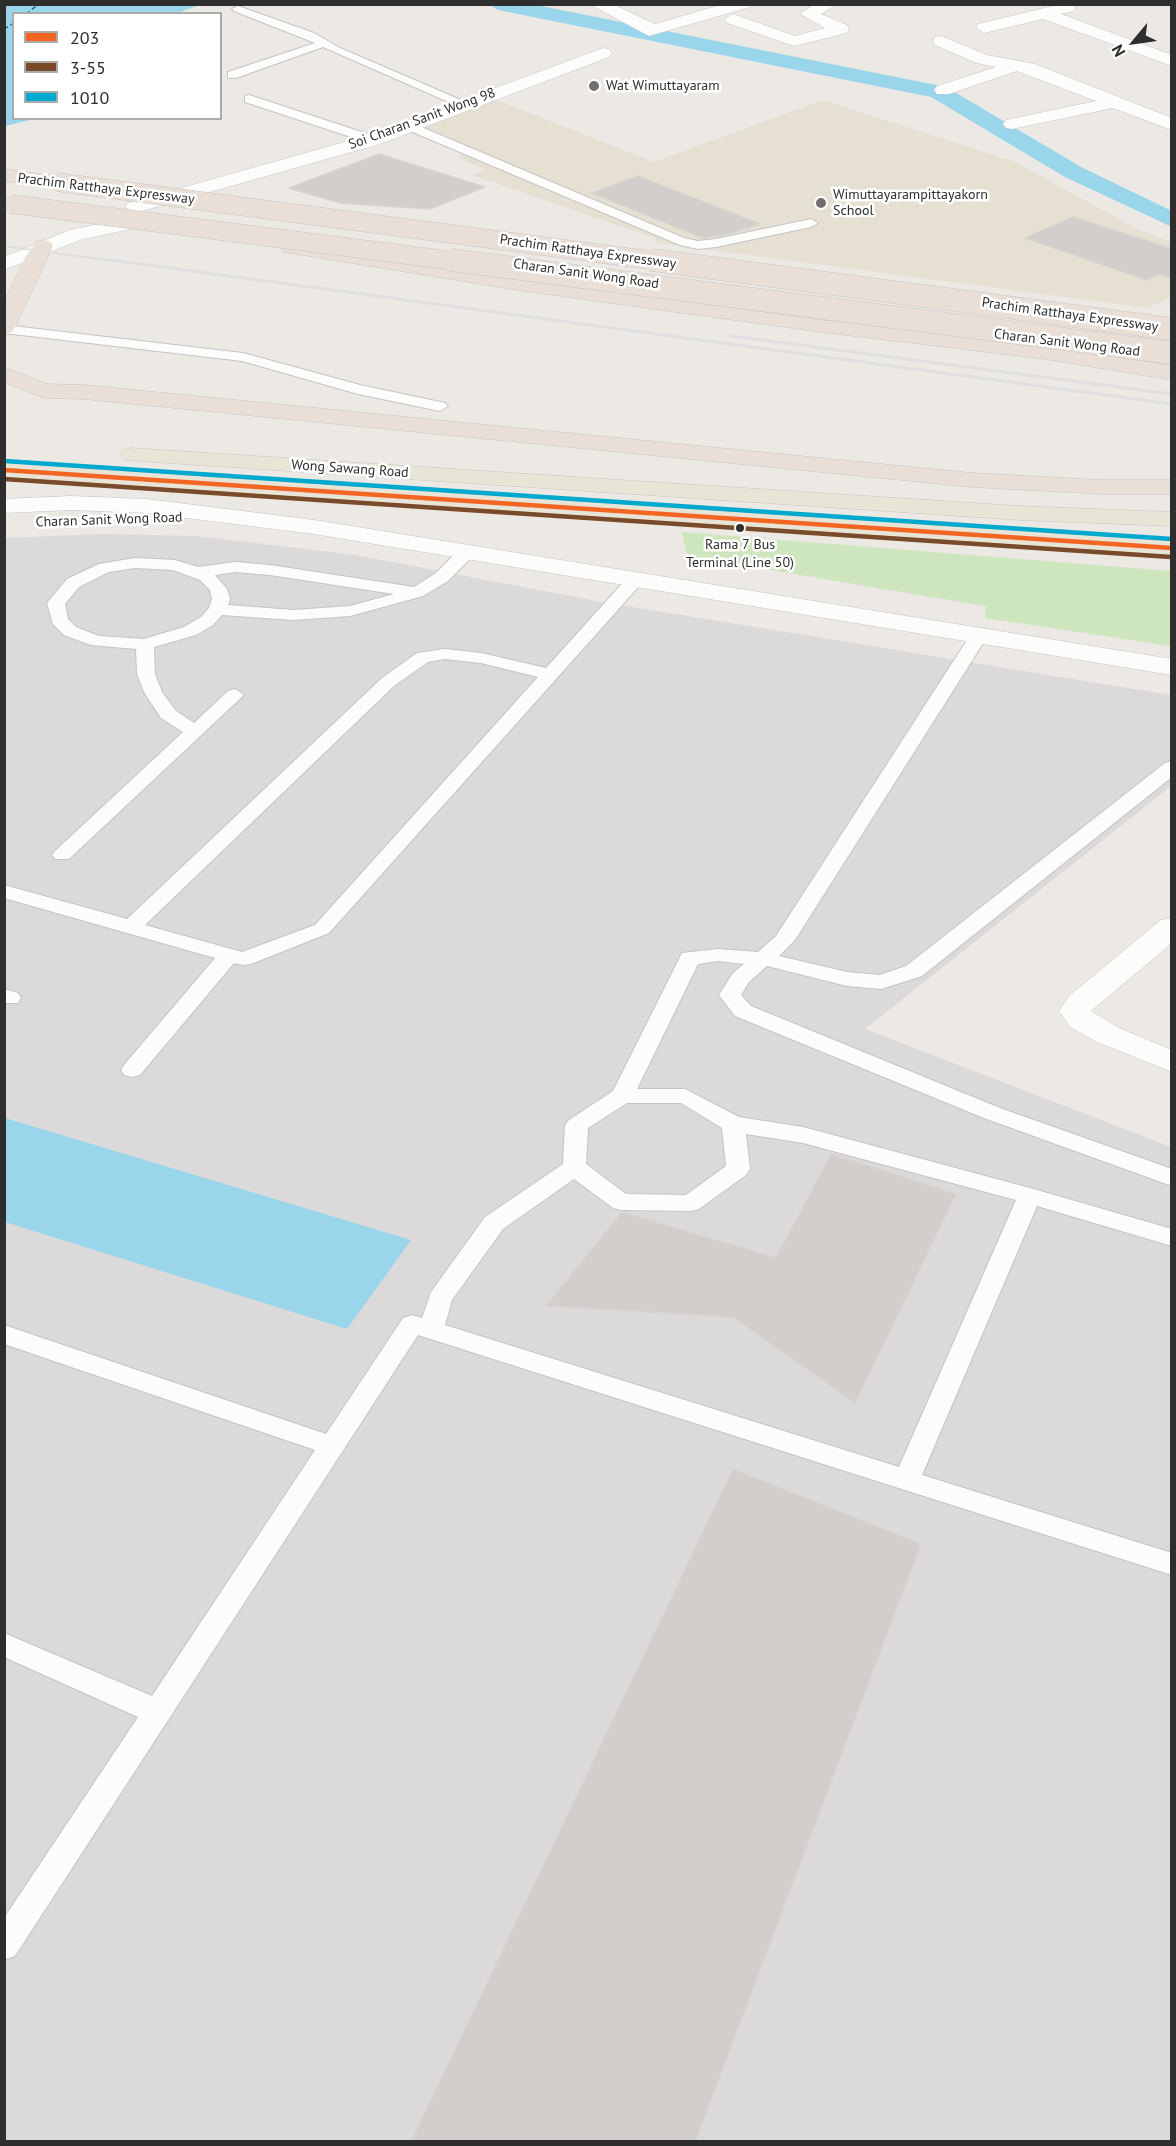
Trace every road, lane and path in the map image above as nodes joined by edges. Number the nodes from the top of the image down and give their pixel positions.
1 (597, 4) edge
2 (671, 4) edge
3 (744, 4) edge
4 (829, 4) edge
5 (1081, 4) edge
6 (238, 9) dead end
7 (1045, 14) junction
8 (700, 17) junction
9 (733, 19) dead end
10 (984, 28) dead end
11 (941, 41) dead end
12 (322, 44) junction
13 (603, 53) dead end
14 (1172, 61) edge
15 (1017, 65) junction
16 (232, 75) dead end
17 (943, 90) dead end
18 (249, 99) dead end
19 (1111, 103) junction
20 (464, 104) junction
21 (1012, 124) dead end
22 (407, 125) junction
23 (1172, 125) edge
24 (373, 140) junction
25 (4, 175) edge
26 (4, 203) edge
27 (135, 207) junction
28 (811, 223) dead end
29 (210, 230) junction
30 (36, 239) junction
31 (738, 239) junction
32 (4, 264) edge
33 (735, 274) junction
34 (1172, 327) edge
35 (4, 328) edge
36 (1172, 355) edge
37 (1172, 373) edge
38 (4, 374) edge
39 (44, 391) junction
40 (15, 400) dead end
41 (440, 406) dead end
42 (4, 448) edge
43 (4, 470) edge
44 (1172, 487) edge
45 (4, 506) edge
46 (213, 516) junction
47 (1172, 519) edge
48 (4, 523) edge
49 (1172, 548) edge
50 (467, 552) junction
51 (199, 572) junction
52 (635, 580) junction
53 (417, 592) junction
54 (218, 609) junction
55 (978, 637) junction
56 (145, 644) junction
57 (1172, 667) edge
58 (551, 675) junction
59 (235, 695) dead end
60 (194, 731) junction
61 (1172, 767) edge
62 (62, 855) dead end
63 (4, 891) edge
64 (130, 927) junction
65 (1172, 927) edge
66 (229, 955) junction
67 (765, 959) junction
68 (1172, 1062) edge
69 (132, 1070) dead end
70 (622, 1096) junction
71 (732, 1124) junction
72 (574, 1167) junction
73 (1172, 1178) edge
74 (1030, 1196) junction
75 (1172, 1238) edge
76 (431, 1330) junction
77 (4, 1334) edge
78 (332, 1446) junction
79 (906, 1480) junction
80 (1172, 1564) edge
81 (4, 1644) edge
82 (157, 1713) junction
83 (6, 1940) edge

1 - 8 main road
2 - 8 main road
3 - 8 main road
4 - 9 main road
5 - 7 main road
6 - 12 lane
7 - 10 main road
7 - 14 main road
11 - 15 main road
12 - 16 lane
12 - 20 lane
13 - 20 main road, Soi Charan Sanit Wong 98
15 - 17 main road
15 - 19 main road
18 - 24 lane
19 - 21 main road
19 - 23 main road
20 - 22 main road, Soi Charan Sanit Wong 98
22 - 24 main road, Soi Charan Sanit Wong 98
22 - 31 lane
24 - 27 main road, Soi Charan Sanit Wong 98
25 - 34 highway, Prachim Ratthaya Expressway, bridge
26 - 29 highway, Prachim Ratthaya Expressway, bridge
27 - 30 main road, Charan Sanit Wong Road
27 - 33 main road, Charan Sanit Wong Road
28 - 31 lane
29 - 36 highway, Prachim Ratthaya Expressway, bridge
29 - 37 highway, bridge
30 - 32 main road, Charan Sanit Wong Road
30 - 35 highway
30 - 36 main road, Charan Sanit Wong Road
31 - 33 lane
33 - 34 main road, Charan Sanit Wong Road
35 - 41 lane
38 - 39 highway
39 - 40 highway
39 - 44 highway
42 - 47 main road, Wong Sawang Road
43 - 49 main road, Wong Sawang Road
45 - 46 main road, Charan Sanit Wong Road
46 - 48 main road, Charan Sanit Wong Road
46 - 50 main road, Charan Sanit Wong Road
50 - 52 main road, Charan Sanit Wong Road
50 - 53 lane
51 - 53 lane
51 - 54 lane
51 - 56 lane
52 - 55 main road, Charan Sanit Wong Road
52 - 58 lane
53 - 54 lane
54 - 56 lane
55 - 57 main road, Charan Sanit Wong Road
55 - 67 lane
56 - 60 lane
58 - 64 lane
58 - 66 lane
59 - 60 lane
60 - 62 lane
61 - 67 lane
63 - 64 lane
64 - 66 lane
65 - 68 main road
66 - 69 lane
67 - 70 lane
67 - 73 lane
70 - 71 lane
70 - 72 lane
71 - 72 lane
71 - 74 lane
72 - 76 lane
74 - 75 lane
74 - 79 lane
76 - 78 lane
76 - 79 lane
77 - 78 lane
78 - 82 lane
79 - 80 lane
81 - 82 lane
82 - 83 lane

